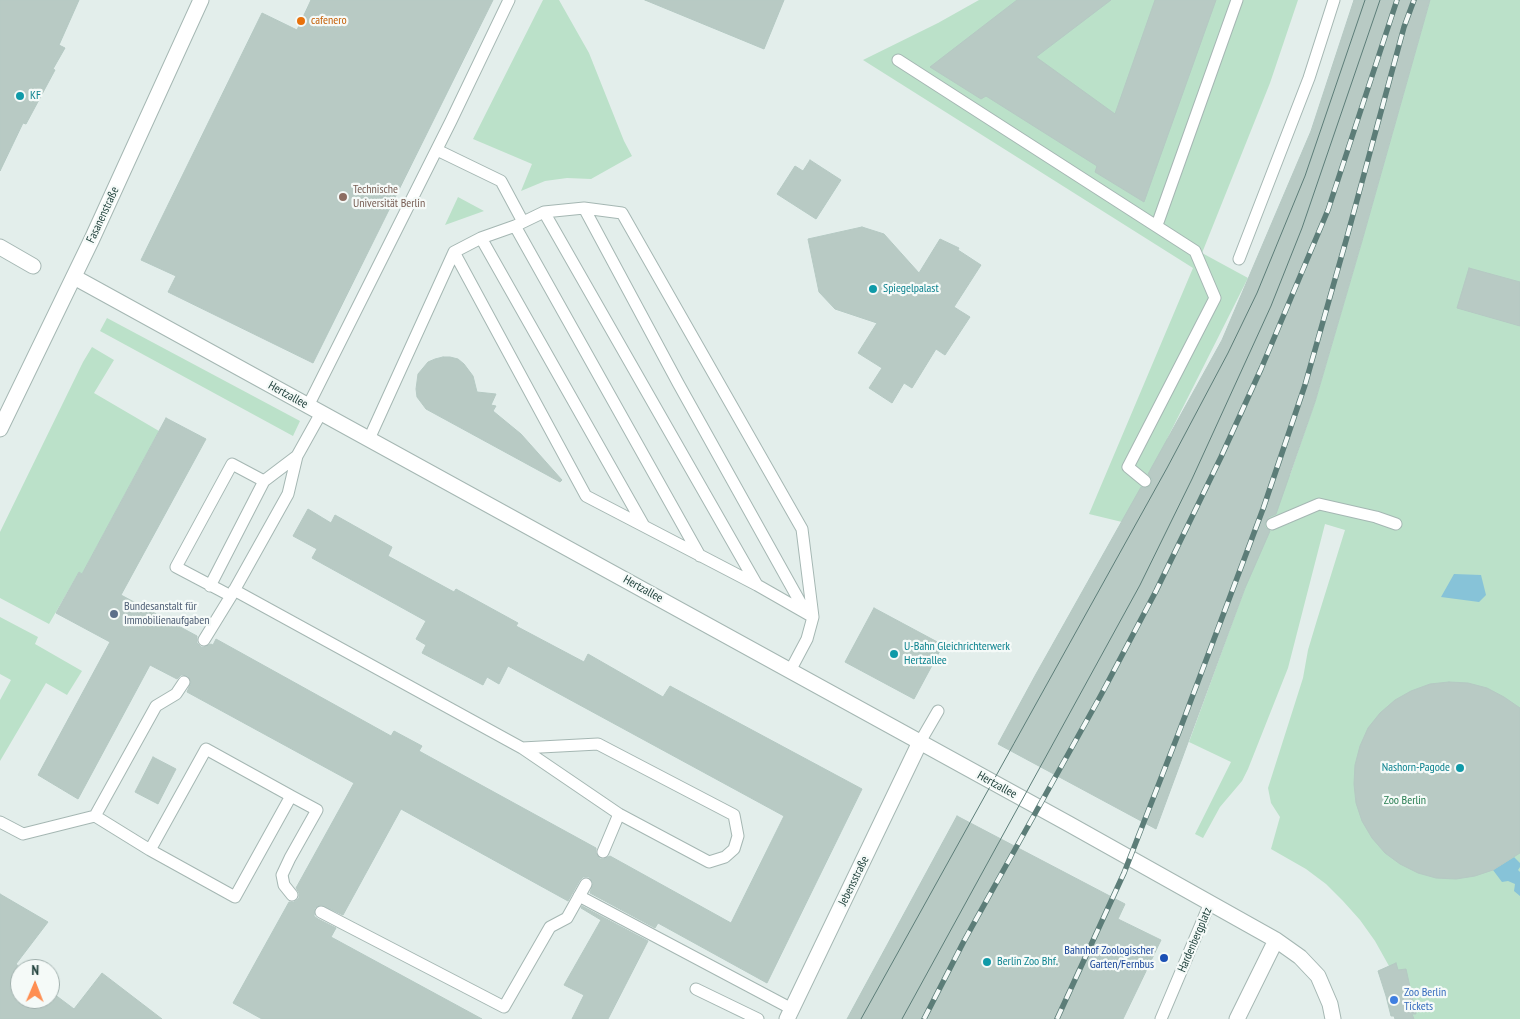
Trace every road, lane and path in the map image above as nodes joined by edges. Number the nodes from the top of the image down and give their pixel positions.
1 (201, 0) edge
2 (509, 0) edge
3 (1237, 0) edge
4 (1334, 0) edge
5 (898, 60) dead end
6 (437, 150) junction
7 (584, 208) junction
8 (544, 212) junction
9 (519, 224) junction
10 (1156, 225) junction
11 (482, 238) junction
12 (0, 247) edge
13 (454, 252) junction
14 (1239, 260) dead end
15 (34, 266) dead end
16 (74, 277) junction
17 (315, 410) junction
18 (0, 429) edge
19 (369, 440) junction
20 (297, 456) junction
21 (264, 481) junction
22 (1145, 481) dead end
23 (1272, 524) dead end
24 (1396, 524) dead end
25 (644, 526) junction
26 (700, 556) junction
27 (758, 585) junction
28 (210, 586) junction
29 (233, 593) junction
30 (809, 615) junction
31 (204, 640) dead end
32 (790, 671) junction
33 (184, 682) dead end
34 (938, 711) dead end
35 (920, 742) junction
36 (522, 748) junction
37 (291, 796) junction
38 (619, 814) junction
39 (95, 816) junction
40 (0, 822) edge
41 (150, 850) junction
42 (603, 852) dead end
43 (586, 884) dead end
44 (292, 895) dead end
45 (580, 896) junction
46 (1210, 903) junction
47 (321, 912) dead end
48 (1276, 940) junction
49 (696, 989) dead end
50 (790, 1014) edge
51 (758, 1019) edge
52 (1162, 1019) edge
53 (1237, 1019) edge
54 (1333, 1019) edge

1 - 16 street, Fasanenstraße
2 - 6 lane
3 - 10 lane
4 - 14 lane
5 - 10 lane
6 - 9 lane
6 - 17 lane
7 - 8 lane
7 - 30 lane
7 - 30 lane
8 - 9 lane
8 - 27 lane
9 - 11 lane
9 - 26 lane
10 - 22 lane
11 - 13 lane
11 - 25 lane
12 - 15 street
13 - 19 lane
13 - 25 lane
16 - 17 street, Hertzallee
16 - 18 street, Fasanenstraße
17 - 19 street, Hertzallee
17 - 20 lane
19 - 32 street, Hertzallee
20 - 21 lane
20 - 29 lane
21 - 28 lane
21 - 28 lane
23 - 24 lane
25 - 26 lane
26 - 27 lane
27 - 30 lane
28 - 29 lane
29 - 31 lane
29 - 36 lane
30 - 32 lane
32 - 35 street, Hertzallee
33 - 39 lane
34 - 35 lane
35 - 46 street, Hertzallee
35 - 50 street, Jebensstraße
36 - 38 lane
36 - 38 lane
37 - 41 lane
37 - 41 lane
37 - 44 lane
38 - 42 lane
39 - 40 lane
39 - 41 lane
43 - 45 lane
45 - 47 lane
45 - 50 lane
46 - 48 street, Hardenbergplatz
46 - 52 lane, Hardenbergplatz
48 - 53 street
48 - 54 street, Hardenbergplatz
49 - 51 lane

